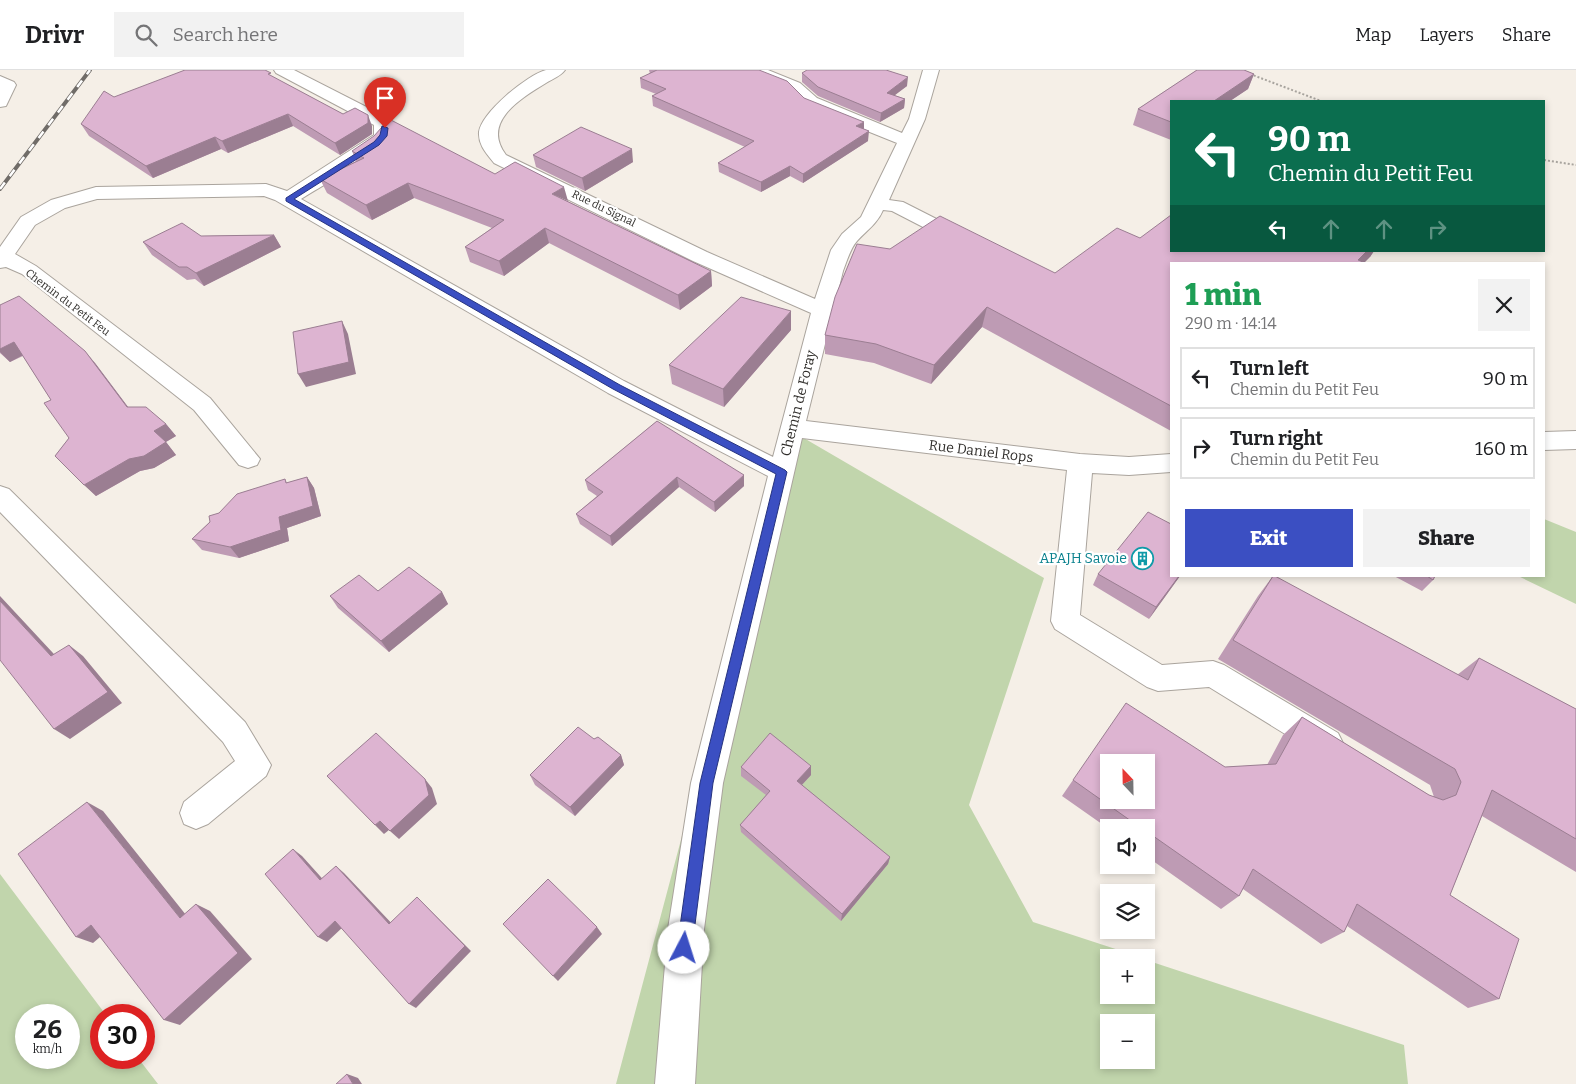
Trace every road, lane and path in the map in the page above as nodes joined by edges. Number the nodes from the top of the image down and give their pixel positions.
1 (282, 70) edge
2 (557, 70) edge
3 (754, 70) edge
4 (931, 70) edge
5 (1249, 73) edge
6 (0, 80) edge
7 (1318, 100) edge
8 (0, 102) edge
9 (906, 141) junction
10 (1545, 160) edge
11 (1576, 165) edge
12 (288, 199) junction
13 (877, 204) junction
14 (982, 250) edge
15 (2, 259) edge
16 (823, 310) junction
17 (792, 428) junction
18 (1576, 440) edge
19 (1545, 441) edge
20 (248, 459) dead end
21 (1080, 463) junction
22 (1170, 463) edge
23 (781, 472) junction
24 (0, 496) edge
25 (1349, 757) edge
26 (196, 813) dead end
27 (675, 1084) edge

1 - 12 street
2 - 16 street, Rue du Signal
3 - 9 street
4 - 9 street, Chemin de Foray
5 - 7 path
6 - 8 street
9 - 13 street, Chemin de Foray
10 - 11 path
12 - 15 street, Chemin du Petit Feu
12 - 23 street, Chemin du Petit Feu
13 - 14 street
13 - 16 street, Chemin de Foray
15 - 20 street, Chemin du Petit Feu
16 - 17 street, Chemin de Foray
17 - 21 street, Rue Daniel Rops
17 - 23 street, Chemin de Foray
18 - 19 street
21 - 22 street, Rue Daniel Rops
21 - 25 street
23 - 27 street, Chemin de Foray
24 - 26 street

